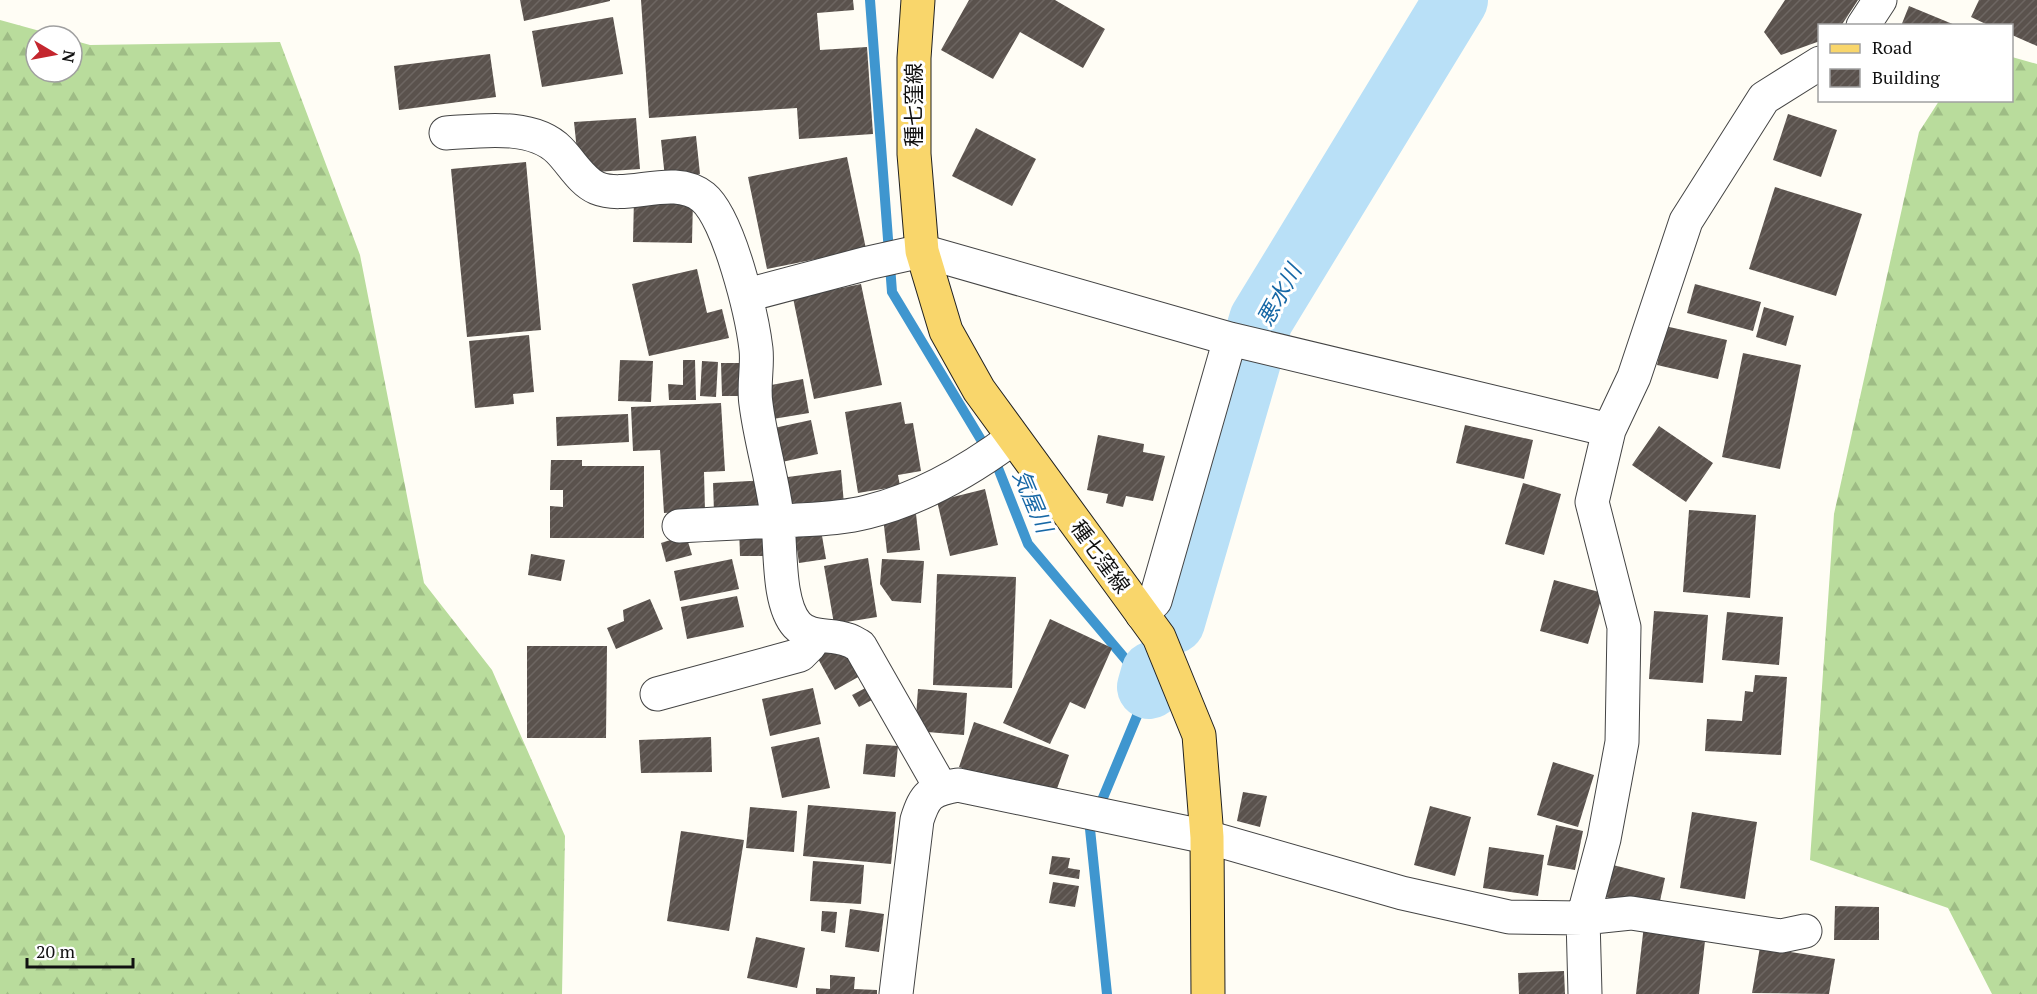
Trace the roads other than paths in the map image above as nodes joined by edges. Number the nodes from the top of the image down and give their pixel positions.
1 (918, 0) edge
2 (1880, 0) edge
3 (1864, 24) edge
4 (1818, 64) edge
5 (446, 133) dead end
6 (896, 257) junction
7 (747, 295) junction
8 (1247, 343) junction
9 (1609, 430) junction
10 (998, 449) junction
11 (778, 521) junction
12 (679, 526) dead end
13 (1142, 614) junction
14 (813, 635) junction
15 (657, 694) dead end
16 (941, 788) junction
17 (1207, 837) junction
18 (1582, 918) junction
19 (1805, 931) dead end
20 (896, 994) edge
21 (1208, 994) edge
22 (1585, 994) edge

1 - 6 main road, 種七窪線
2 - 3 street
4 - 9 street
5 - 7 street
6 - 7 street
6 - 8 street
6 - 10 main road, 種七窪線
7 - 11 street
8 - 9 street
8 - 13 street
9 - 18 street
10 - 11 street
10 - 13 main road, 種七窪線
11 - 12 street
11 - 14 street
13 - 17 main road, 種七窪線
14 - 15 street
14 - 16 street
16 - 17 street
16 - 20 street
17 - 18 street
17 - 21 main road, 種七窪線
18 - 19 street
18 - 22 street

